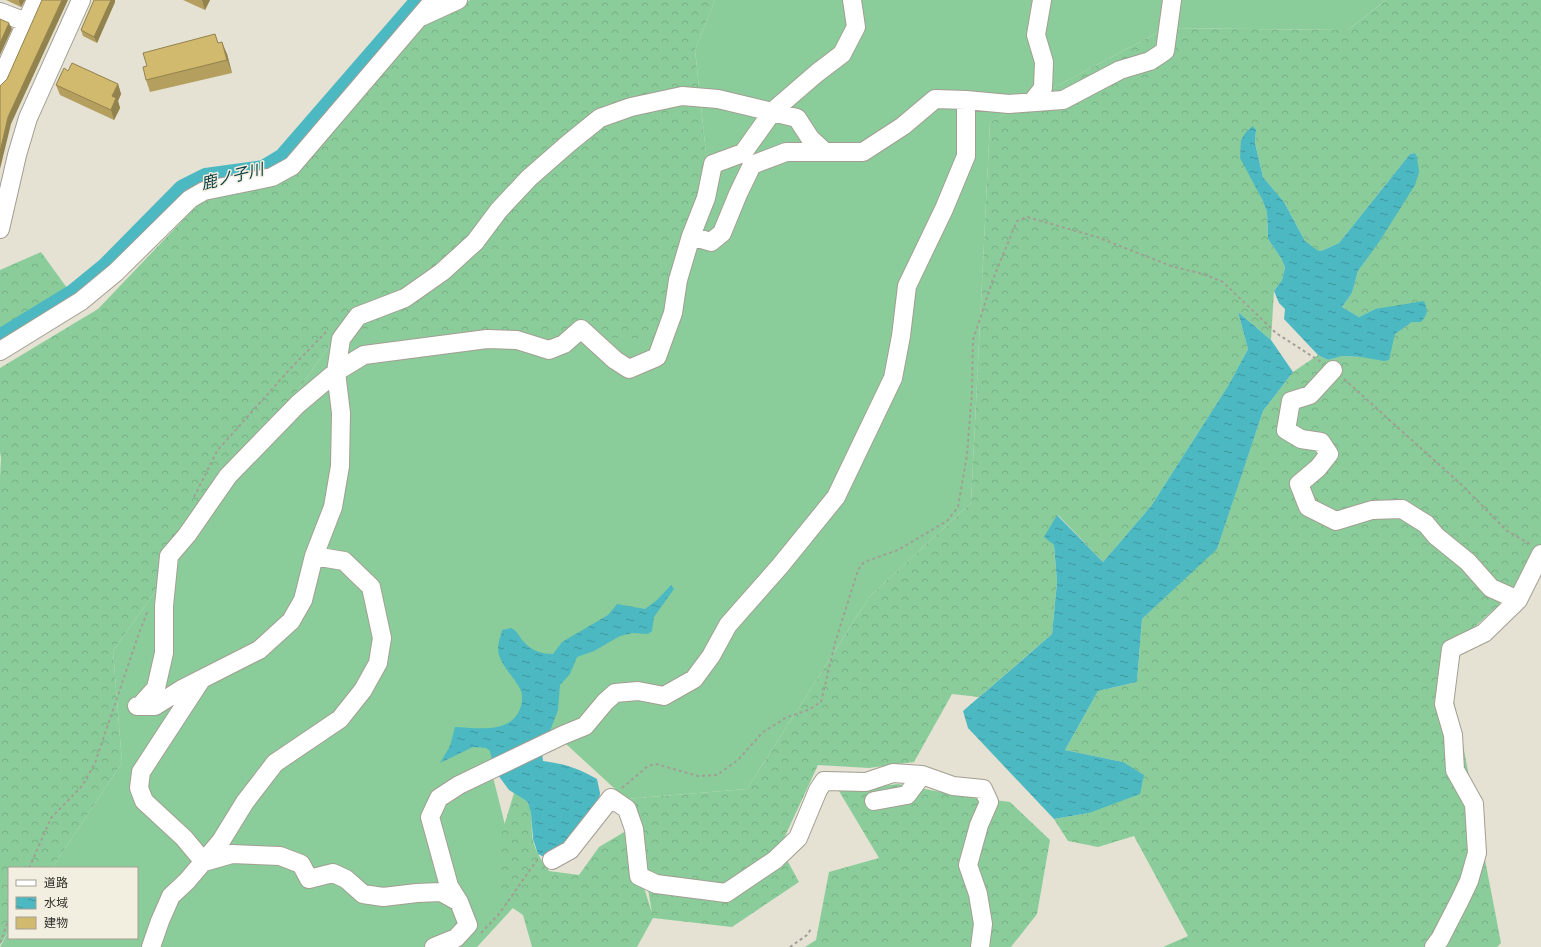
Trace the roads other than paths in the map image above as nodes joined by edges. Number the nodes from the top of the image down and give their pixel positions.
1 (36, 0) edge
2 (81, 0) edge
3 (434, 0) edge
4 (458, 0) edge
5 (852, 0) edge
6 (1042, 0) edge
7 (1172, 0) edge
8 (0, 12) edge
9 (420, 17) junction
10 (26, 22) junction
11 (0, 81) edge
12 (966, 100) junction
13 (1032, 102) junction
14 (773, 111) junction
15 (825, 152) junction
16 (3, 201) edge
17 (0, 229) edge
18 (691, 236) junction
19 (0, 351) edge
20 (1333, 370) road end
21 (336, 372) junction
22 (1538, 550) edge
23 (314, 556) junction
24 (1518, 600) junction
25 (202, 679) junction
26 (922, 775) junction
27 (874, 801) dead end
28 (552, 860) road end
29 (204, 862) junction
30 (459, 902) junction
31 (151, 947) edge
32 (434, 947) edge
33 (980, 947) edge
34 (1434, 947) edge

1 - 10 street
2 - 16 street
3 - 9 street
4 - 9 street
5 - 14 street
6 - 13 street
7 - 13 street
8 - 10 street
9 - 19 street
10 - 11 street
12 - 13 street
12 - 15 street
12 - 30 street
14 - 15 street
14 - 18 street
14 - 21 street
15 - 18 street
16 - 17 street
18 - 21 street
20 - 24 street
21 - 23 street
21 - 25 street
22 - 24 street
23 - 25 street
23 - 29 street
24 - 34 street
25 - 29 street
26 - 27 street
26 - 28 street
26 - 33 street
29 - 30 street
29 - 31 street
30 - 32 street

